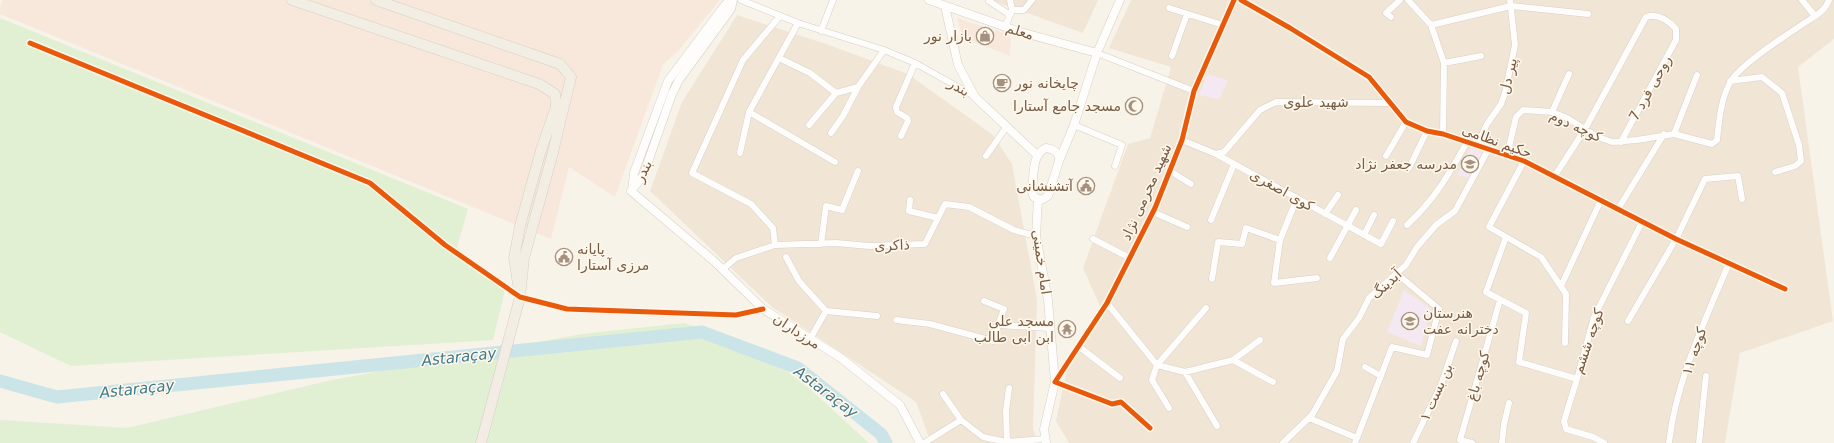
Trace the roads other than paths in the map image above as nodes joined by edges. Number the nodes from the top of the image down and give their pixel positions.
1 (292, 0) edge
2 (376, 0) edge
3 (732, 0) edge
4 (741, 0) edge
5 (833, 0) edge
6 (929, 0) edge
7 (1010, 0) edge
8 (1032, 0) edge
9 (1120, 0) edge
10 (1234, 0) edge
11 (1241, 0) edge
12 (1400, 0) edge
13 (1408, 0) edge
14 (1802, 0) edge
15 (1828, 0) edge
16 (989, 1) dead end
17 (942, 3) edge
18 (1510, 3) edge
19 (1169, 8) dead end
20 (1011, 12) junction
21 (1187, 14) junction
22 (1588, 14) dead end
23 (780, 16) junction
24 (1815, 16) junction
25 (1391, 18) dead end
26 (798, 23) junction
27 (1223, 25) junction
28 (1431, 25) junction
29 (1005, 27) junction
30 (821, 31) junction
31 (30, 43) dead end
32 (884, 50) junction
33 (1097, 53) junction
34 (1172, 56) dead end
35 (1482, 56) dead end
36 (779, 58) junction
37 (915, 62) junction
38 (1444, 63) junction
39 (1569, 74) dead end
40 (1697, 74) dead end
41 (1730, 81) junction
42 (858, 87) junction
43 (1194, 91) junction
44 (836, 93) junction
45 (975, 97) junction
46 (1389, 103) junction
47 (749, 112) junction
48 (1552, 112) junction
49 (1406, 122) junction
50 (809, 125) dead end
51 (1074, 125) junction
52 (1007, 126) junction
53 (1585, 129) junction
54 (1427, 131) junction
55 (831, 133) dead end
56 (1444, 134) junction
57 (1664, 134) junction
58 (1674, 134) junction
59 (901, 136) dead end
60 (1182, 140) junction
61 (1467, 142) junction
62 (1621, 142) junction
63 (1477, 146) junction
64 (1488, 150) junction
65 (740, 153) dead end
66 (1216, 154) junction
67 (1037, 155) junction
68 (986, 156) dead end
69 (1386, 156) dead end
70 (1507, 156) junction
71 (1059, 161) junction
72 (1524, 161) junction
73 (835, 162) dead end
74 (1234, 164) junction
75 (1115, 166) dead end
76 (1409, 168) dead end
77 (858, 171) dead end
78 (1170, 171) junction
79 (1775, 172) dead end
80 (1554, 177) junction
81 (1191, 184) dead end
82 (631, 191) joint
83 (1338, 195) dead end
84 (1297, 198) junction
85 (1742, 198) dead end
86 (1038, 199) junction
87 (910, 200) dead end
88 (1601, 200) junction
89 (1618, 209) junction
90 (1356, 210) dead end
91 (1153, 212) junction
92 (1325, 214) junction
93 (1374, 215) dead end
94 (938, 218) junction
95 (1210, 220) dead end
96 (1393, 221) dead end
97 (1642, 222) junction
98 (1407, 225) dead end
99 (1347, 226) junction
100 (1187, 227) dead end
101 (1364, 235) junction
102 (1036, 236) junction
103 (1506, 237) junction
104 (1093, 239) dead end
105 (1676, 239) junction
106 (1280, 240) junction
107 (821, 244) junction
108 (774, 245) junction
109 (786, 257) dead end
110 (1130, 258) junction
111 (1330, 258) dead end
112 (1729, 263) junction
113 (723, 269) junction
114 (1396, 273) junction
115 (1317, 278) dead end
116 (1212, 279) dead end
117 (1561, 286) junction
118 (1785, 289) dead end
119 (520, 297) junction
120 (984, 300) dead end
121 (1500, 300) junction
122 (1107, 303) junction
123 (1206, 308) dead end
124 (763, 309) junction
125 (826, 311) junction
126 (877, 316) dead end
127 (896, 320) dead end
128 (1628, 321) dead end
129 (998, 325) junction
130 (1049, 328) junction
131 (810, 339) junction
132 (1260, 340) dead end
133 (1456, 341) dead end
134 (508, 342) joint
135 (1565, 343) dead end
136 (1078, 346) junction
137 (1233, 360) junction
138 (1157, 365) junction
139 (1365, 367) dead end
140 (1185, 372) junction
141 (1381, 376) junction
142 (1706, 376) dead end
143 (1120, 378) dead end
144 (1577, 379) junction
145 (1055, 382) junction
146 (1273, 382) dead end
147 (1010, 388) dead end
148 (943, 394) dead end
149 (1509, 403) dead end
150 (1169, 408) dead end
151 (1309, 418) junction
152 (961, 420) junction
153 (1216, 426) dead end
154 (1150, 428) dead end
155 (1356, 440) edge
156 (1046, 441) edge
157 (1007, 442) edge
158 (481, 443) edge
159 (920, 443) edge
160 (924, 443) edge
161 (1283, 443) edge
162 (1413, 443) edge
163 (1472, 443) edge
164 (1502, 443) edge
165 (1604, 443) edge
166 (1669, 443) edge
167 (1699, 443) edge

1 - 119 main road
2 - 119 main road
3 - 82 street, بندر
4 - 23 street, بندر
5 - 30 street
6 - 17 street, معلم
7 - 20 street
8 - 20 street
9 - 33 street
10 - 27 street, شهید محرمی نژاد
11 - 46 street, حکیم نظامی
12 - 25 street
13 - 28 street
14 - 24 street
15 - 24 street
16 - 20 street
17 - 29 street, معلم
17 - 45 street
18 - 22 street
18 - 28 street
18 - 63 street, پیر دل
19 - 21 street
20 - 29 street
21 - 27 street
21 - 34 street
23 - 26 street, بندر
23 - 108 street
24 - 41 street
26 - 30 street, بندر
26 - 36 street
27 - 43 street, شهید محرمی نژاد
28 - 38 street
29 - 33 street, معلم
30 - 32 street, بندر
31 - 119 street
32 - 37 street, بندر
32 - 42 street
33 - 43 street
33 - 51 street
35 - 38 street
36 - 44 street
36 - 47 street
37 - 45 street, بندر
37 - 59 street
38 - 56 street
39 - 48 street
40 - 58 street
41 - 58 street, کوچه دوم
41 - 79 street
42 - 44 street
42 - 55 street
43 - 60 street, شهید محرمی نژاد
44 - 50 street
45 - 52 street
46 - 49 street, حکیم نظامی
46 - 66 street, شهید علوی
47 - 65 street
47 - 73 street
48 - 53 street, کوچه دوم
48 - 70 street, کوچه دوم
49 - 54 street, حکیم نظامی
49 - 69 street
51 - 71 street
51 - 75 street
52 - 67 street
52 - 68 street
53 - 62 street, کوچه دوم
53 - 62 street, روحی فرد 7
53 - 80 street
54 - 56 street, حکیم نظامی
54 - 76 street
56 - 61 street, حکیم نظامی
57 - 58 street, کوچه دوم
57 - 62 street, کوچه دوم
57 - 89 street
60 - 66 street, کوی اصغری
60 - 78 street, شهید محرمی نژاد
61 - 63 street, حکیم نظامی
61 - 98 street
63 - 64 street, حکیم نظامی
64 - 70 street, حکیم نظامی
64 - 114 street, آبدینگ
66 - 74 street, کوی اصغری
67 - 71 street
67 - 86 street, امام خمینی
70 - 72 street, حکیم نظامی
71 - 86 street
72 - 80 street, حکیم نظامی
72 - 103 street
74 - 84 street, کوی اصغری
74 - 95 street
77 - 107 street
78 - 81 street
78 - 91 street, شهید محرمی نژاد
80 - 88 street, حکیم نظامی
82 - 113 street, مرزداران
83 - 92 street
84 - 92 street, کوی اصغری
84 - 106 street
85 - 105 street
86 - 102 street, امام خمینی
87 - 94 street
88 - 89 street, حکیم نظامی
88 - 117 street
89 - 97 street, حکیم نظامی
90 - 99 street
91 - 100 street
91 - 110 street, شهید محرمی نژاد
92 - 99 street, کوی اصغری
93 - 101 street
94 - 102 street, ذاکری
94 - 107 street, ذاکری
96 - 101 street, کوی اصغری
97 - 105 street, حکیم نظامی
97 - 144 street, کوچه ششم
99 - 101 street, کوی اصغری
99 - 111 street
102 - 130 street, امام خمینی
103 - 117 street
103 - 121 street, کوچه ششم
104 - 110 street
105 - 112 street, حکیم نظامی
105 - 128 street
106 - 115 street
106 - 116 street
107 - 108 street, ذاکری
108 - 113 street, ذاکری
109 - 125 street
110 - 122 street, شهید محرمی نژاد
112 - 118 street, حکیم نظامی
112 - 166 street, کوچه ۱۱
113 - 124 street, مرزداران
114 - 141 street
114 - 151 street, آبدینگ
117 - 135 street
119 - 124 street
119 - 134 main road
120 - 129 street
121 - 144 street, کوچه ششم
121 - 163 street, کوچه باغ
122 - 136 street, شهید محرمی نژاد
122 - 138 street
123 - 138 street
124 - 131 street, مرزداران
125 - 126 street
125 - 131 street
127 - 129 street
129 - 130 street
130 - 145 street, امام خمینی
131 - 159 street, مرزداران
132 - 137 street
133 - 162 street, بن بست ۱
134 - 158 highway
136 - 143 street
136 - 145 street, شهید محرمی نژاد
137 - 140 street
137 - 146 street
138 - 140 street
138 - 150 street
139 - 141 street
140 - 153 street
141 - 155 street
142 - 167 street
144 - 165 street
145 - 154 street
145 - 156 street, امام خمینی
147 - 157 street
148 - 152 street
149 - 164 street
151 - 155 street
151 - 161 street, آبدینگ
152 - 157 street
152 - 160 street
156 - 157 street

